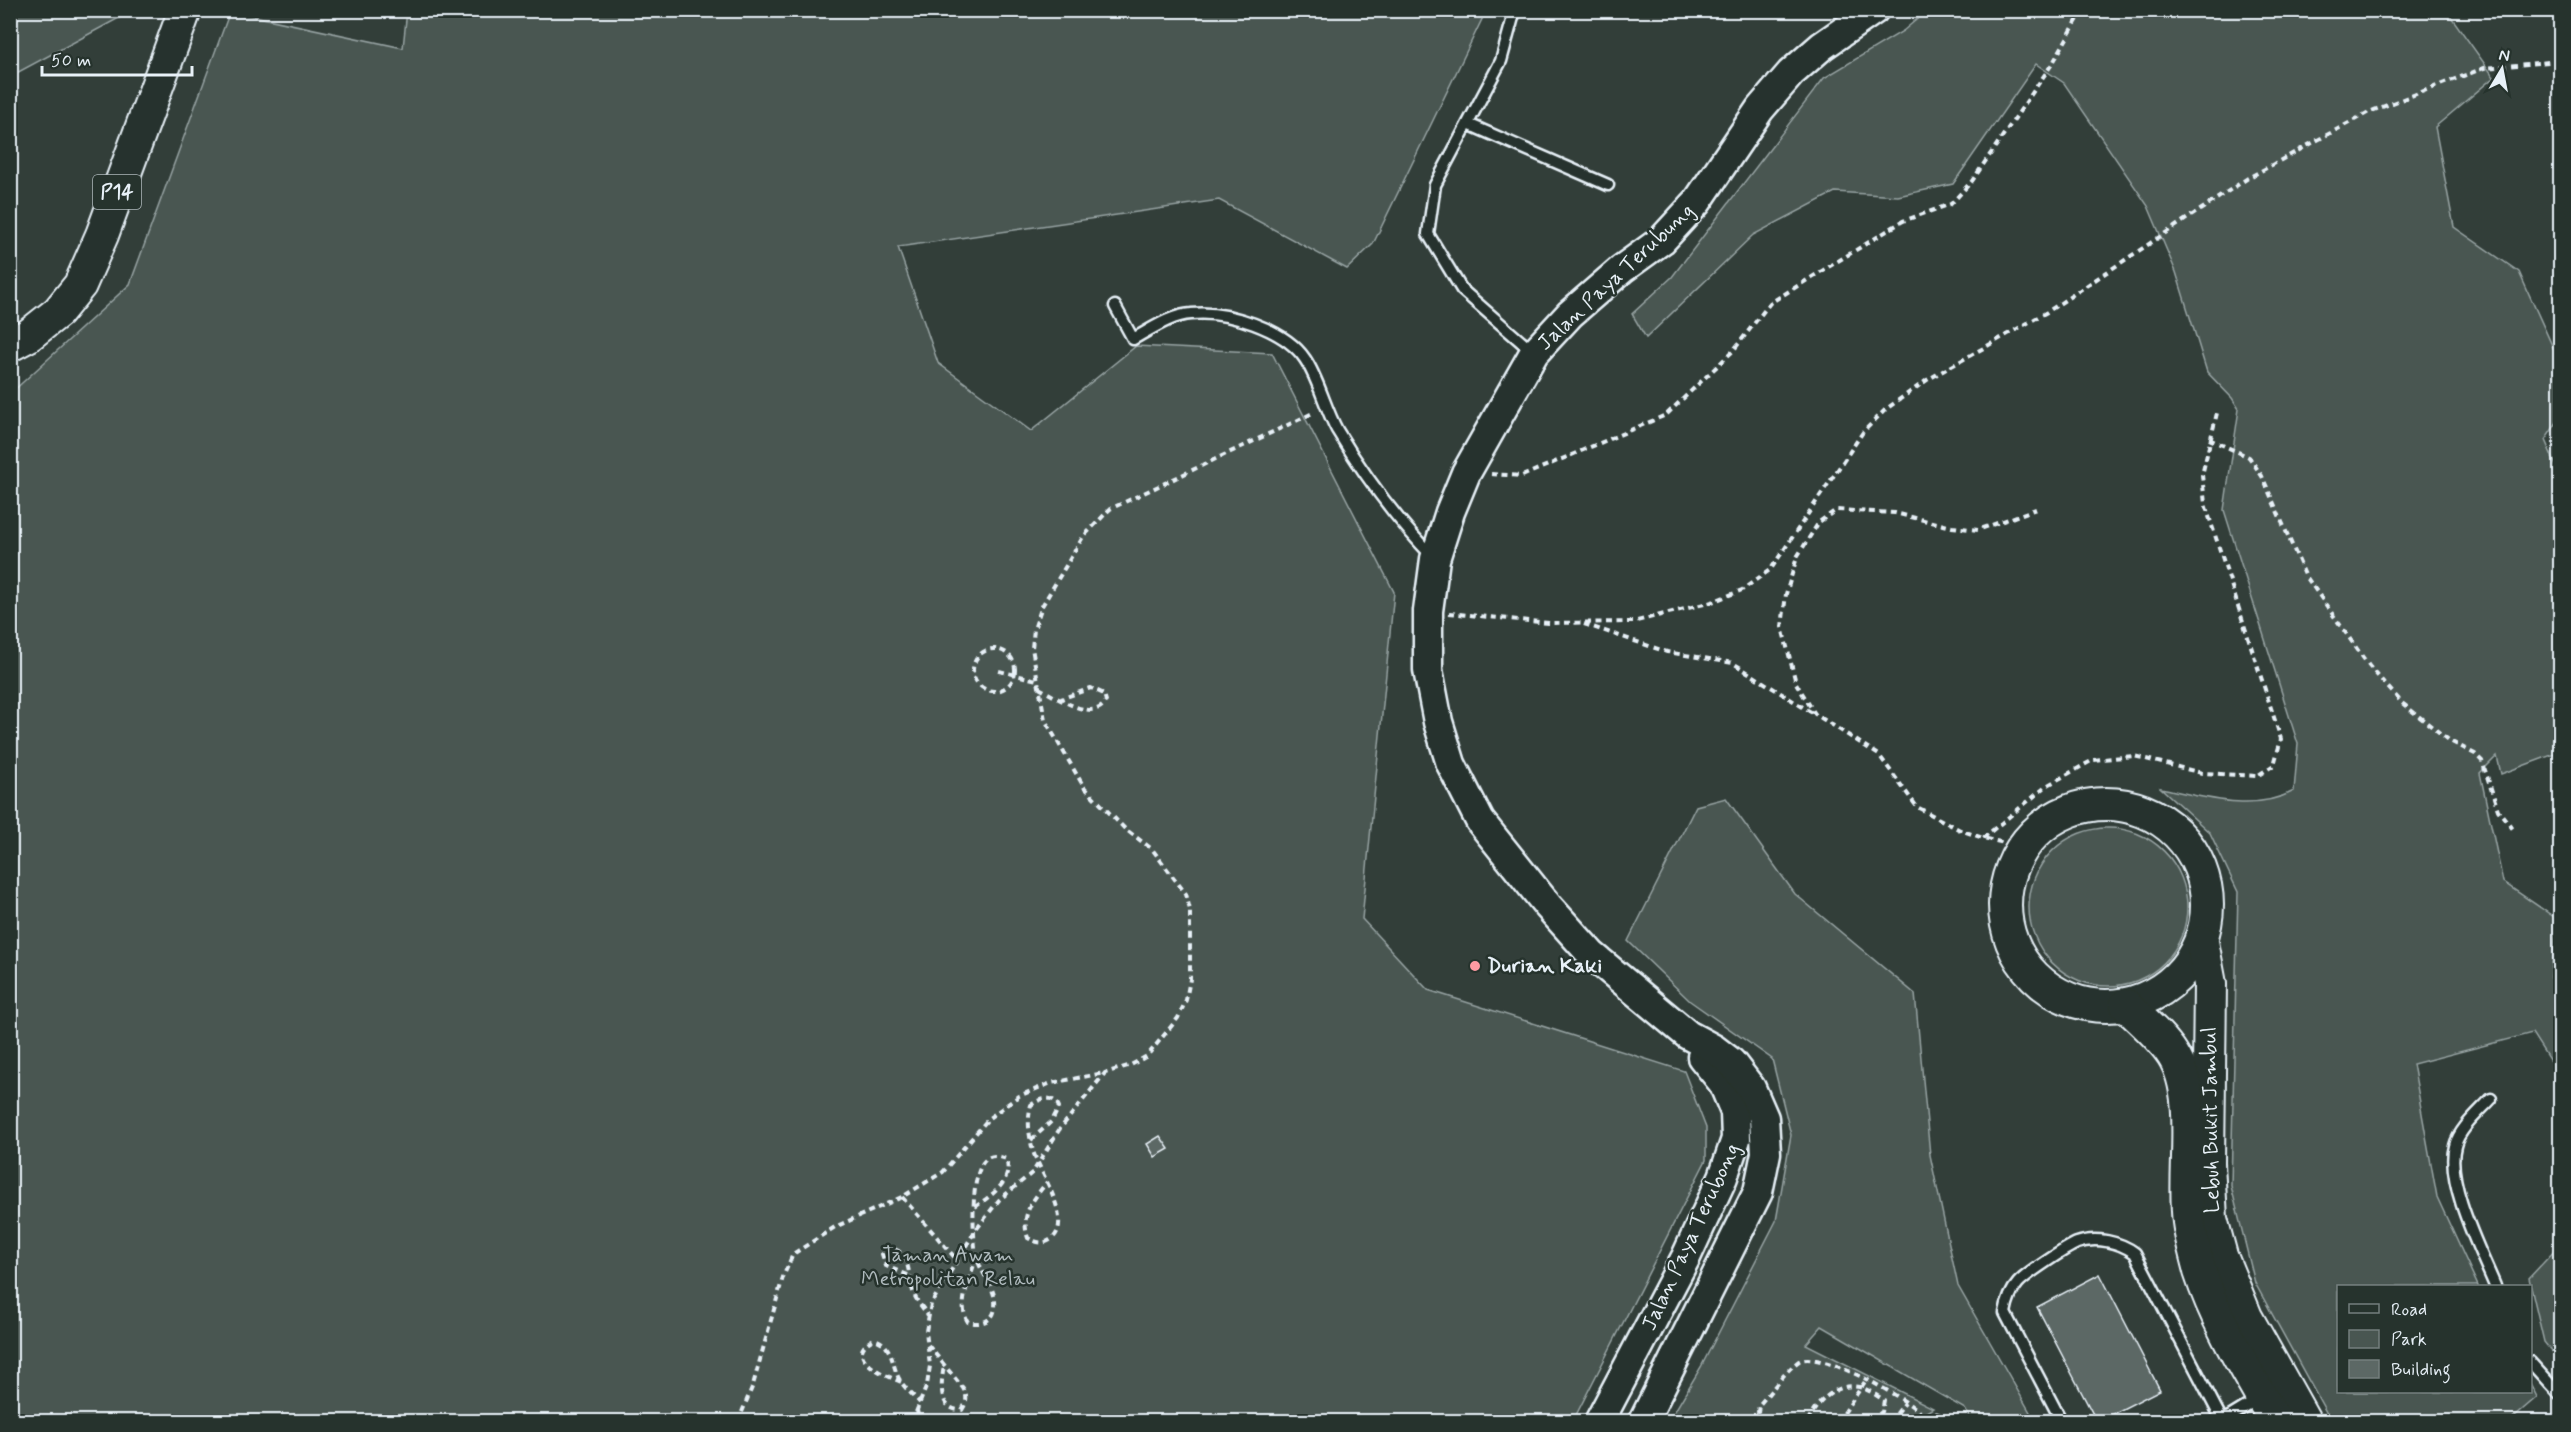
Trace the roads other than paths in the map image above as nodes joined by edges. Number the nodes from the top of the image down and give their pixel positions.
1 (185, 10) edge
2 (1515, 10) edge
3 (1874, 10) edge
4 (1468, 124) junction
5 (1608, 185) dead end
6 (1115, 306) dead end
7 (10, 345) edge
8 (1534, 354) junction
9 (1435, 559) junction
10 (2202, 942) junction
11 (2126, 1005) junction
12 (1688, 1035) junction
13 (2491, 1099) dead end
14 (2494, 1285) edge
15 (2532, 1364) edge
16 (2560, 1395) edge
17 (2269, 1409) edge
18 (2223, 1421) edge
19 (1599, 1422) edge
20 (1643, 1422) edge
21 (1927, 1422) edge
22 (1941, 1422) edge
23 (2062, 1422) edge
24 (2305, 1422) edge

1 - 7 main road, P14
2 - 4 lane
3 - 8 main road, Jalan Paya Terubung
4 - 5 lane
4 - 8 lane
6 - 9 lane
8 - 9 main road, Jalan Paya Terubung
9 - 12 main road, Jalan Paya Terubung
10 - 11 main road
10 - 11 main road
10 - 24 main road, Lebuh Bukit Jambul
11 - 17 main road, Lebuh Bukit Jambul
12 - 19 main road, Jalan Paya Terubong
12 - 20 main road, Jalan Paya Terubong
13 - 14 lane
15 - 16 lane
17 - 18 lane
18 - 23 lane
21 - 22 lane

